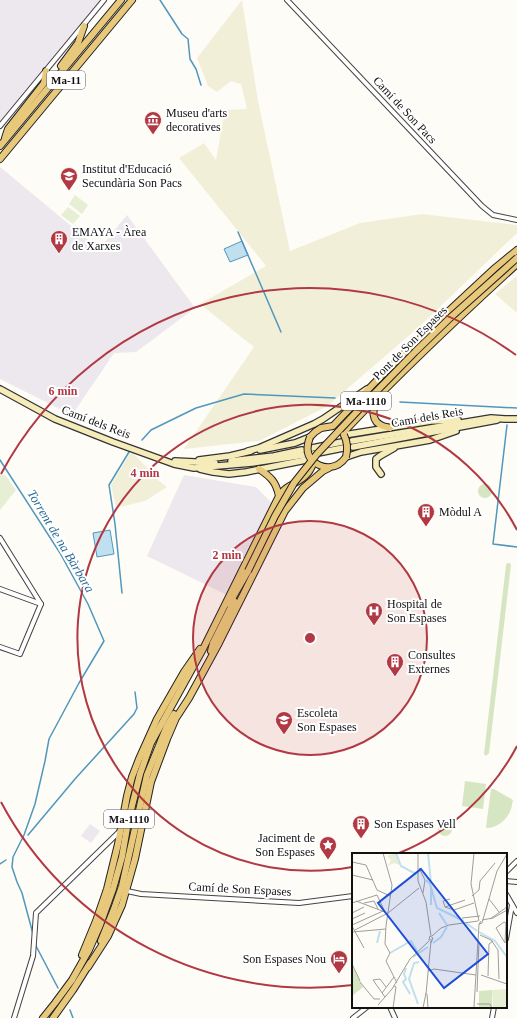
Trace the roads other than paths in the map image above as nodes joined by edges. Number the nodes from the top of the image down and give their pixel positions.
1 (104, 0) edge
2 (121, 0) edge
3 (132, 0) edge
4 (287, 0) edge
5 (84, 26) junction
6 (46, 71) junction
7 (51, 85) junction
8 (0, 126) edge
9 (2, 144) edge
10 (0, 159) edge
11 (517, 220) edge
12 (517, 250) edge
13 (517, 258) edge
14 (517, 264) edge
15 (392, 382) junction
16 (373, 386) junction
17 (0, 389) edge
18 (517, 418) edge
19 (466, 424) junction
20 (329, 427) junction
21 (390, 428) junction
22 (344, 434) junction
23 (310, 437) junction
24 (353, 444) dead end
25 (404, 444) junction
26 (342, 445) dead end
27 (248, 451) junction
28 (313, 456) junction
29 (346, 457) junction
30 (165, 460) junction
31 (184, 462) junction
32 (194, 468) junction
33 (329, 468) junction
34 (259, 470) junction
35 (380, 474) dead end
36 (278, 496) junction
37 (0, 538) edge
38 (248, 571) junction
39 (0, 589) edge
40 (246, 589) junction
41 (41, 604) junction
42 (213, 627) junction
43 (0, 647) edge
44 (203, 649) junction
45 (211, 651) junction
46 (120, 830) junction
47 (517, 861) edge
48 (507, 871) edge
49 (507, 881) edge
50 (517, 882) edge
51 (126, 891) junction
52 (352, 896) edge
53 (507, 896) edge
54 (512, 905) junction
55 (517, 913) edge
56 (507, 933) edge
57 (88, 967) junction
58 (72, 980) junction
59 (366, 1008) edge
60 (390, 1008) edge
61 (494, 1008) edge
62 (14, 1018) edge
63 (43, 1018) edge
64 (53, 1018) edge
65 (353, 1018) edge
66 (395, 1018) edge
67 (492, 1018) edge

1 - 5 street
2 - 7 main road, Ma-11
3 - 10 main road, Ma-11
4 - 11 street, Camí de Son Pacs
5 - 6 street
5 - 7 main road
6 - 8 street
6 - 9 main road
7 - 9 main road, Ma-11
12 - 16 main road, Ma-1110
13 - 38 main road, Pont de Son Espases / Ma-1110, bridge
14 - 15 main road, Ma-1110
15 - 21 main road
15 - 22 main road, Ma-1110
16 - 20 main road, Ma-1110
16 - 27 street
17 - 30 street, Camí dels Reis
18 - 19 street, Camí dels Reis
19 - 21 street
19 - 24 street, Camí dels Reis
19 - 25 street
20 - 22 main road
20 - 23 main road, Ma-1110
21 - 22 street
22 - 29 main road, bridge
23 - 27 street
23 - 28 main road, bridge
25 - 29 street
25 - 35 street
26 - 28 street
27 - 31 street
28 - 33 main road
28 - 34 street
28 - 36 main road, Ma-1110
29 - 33 main road, Ma-1110
30 - 31 street, Camí dels Reis
30 - 32 street, Camí dels Reis
31 - 32 street, Camí dels Reis
32 - 34 street
33 - 40 main road, Ma-1110
34 - 36 main road
36 - 42 main road, Ma-1110
37 - 41 street
38 - 44 main road, Ma-1110
38 - 45 main road, Ma-1110
39 - 41 street
40 - 45 main road, Ma-1110
40 - 51 main road
41 - 43 street
42 - 44 main road, Ma-1110
42 - 46 main road
44 - 58 main road, Ma-1110
45 - 57 main road, Ma-1110
46 - 58 main road
46 - 62 street
47 - 48 street
49 - 50 street
51 - 52 street, Camí de Son Espases
51 - 57 main road
53 - 54 street
54 - 55 street
54 - 56 street
57 - 64 main road, Ma-1110
58 - 63 main road, Ma-1110
59 - 65 street
60 - 66 street
61 - 67 street

